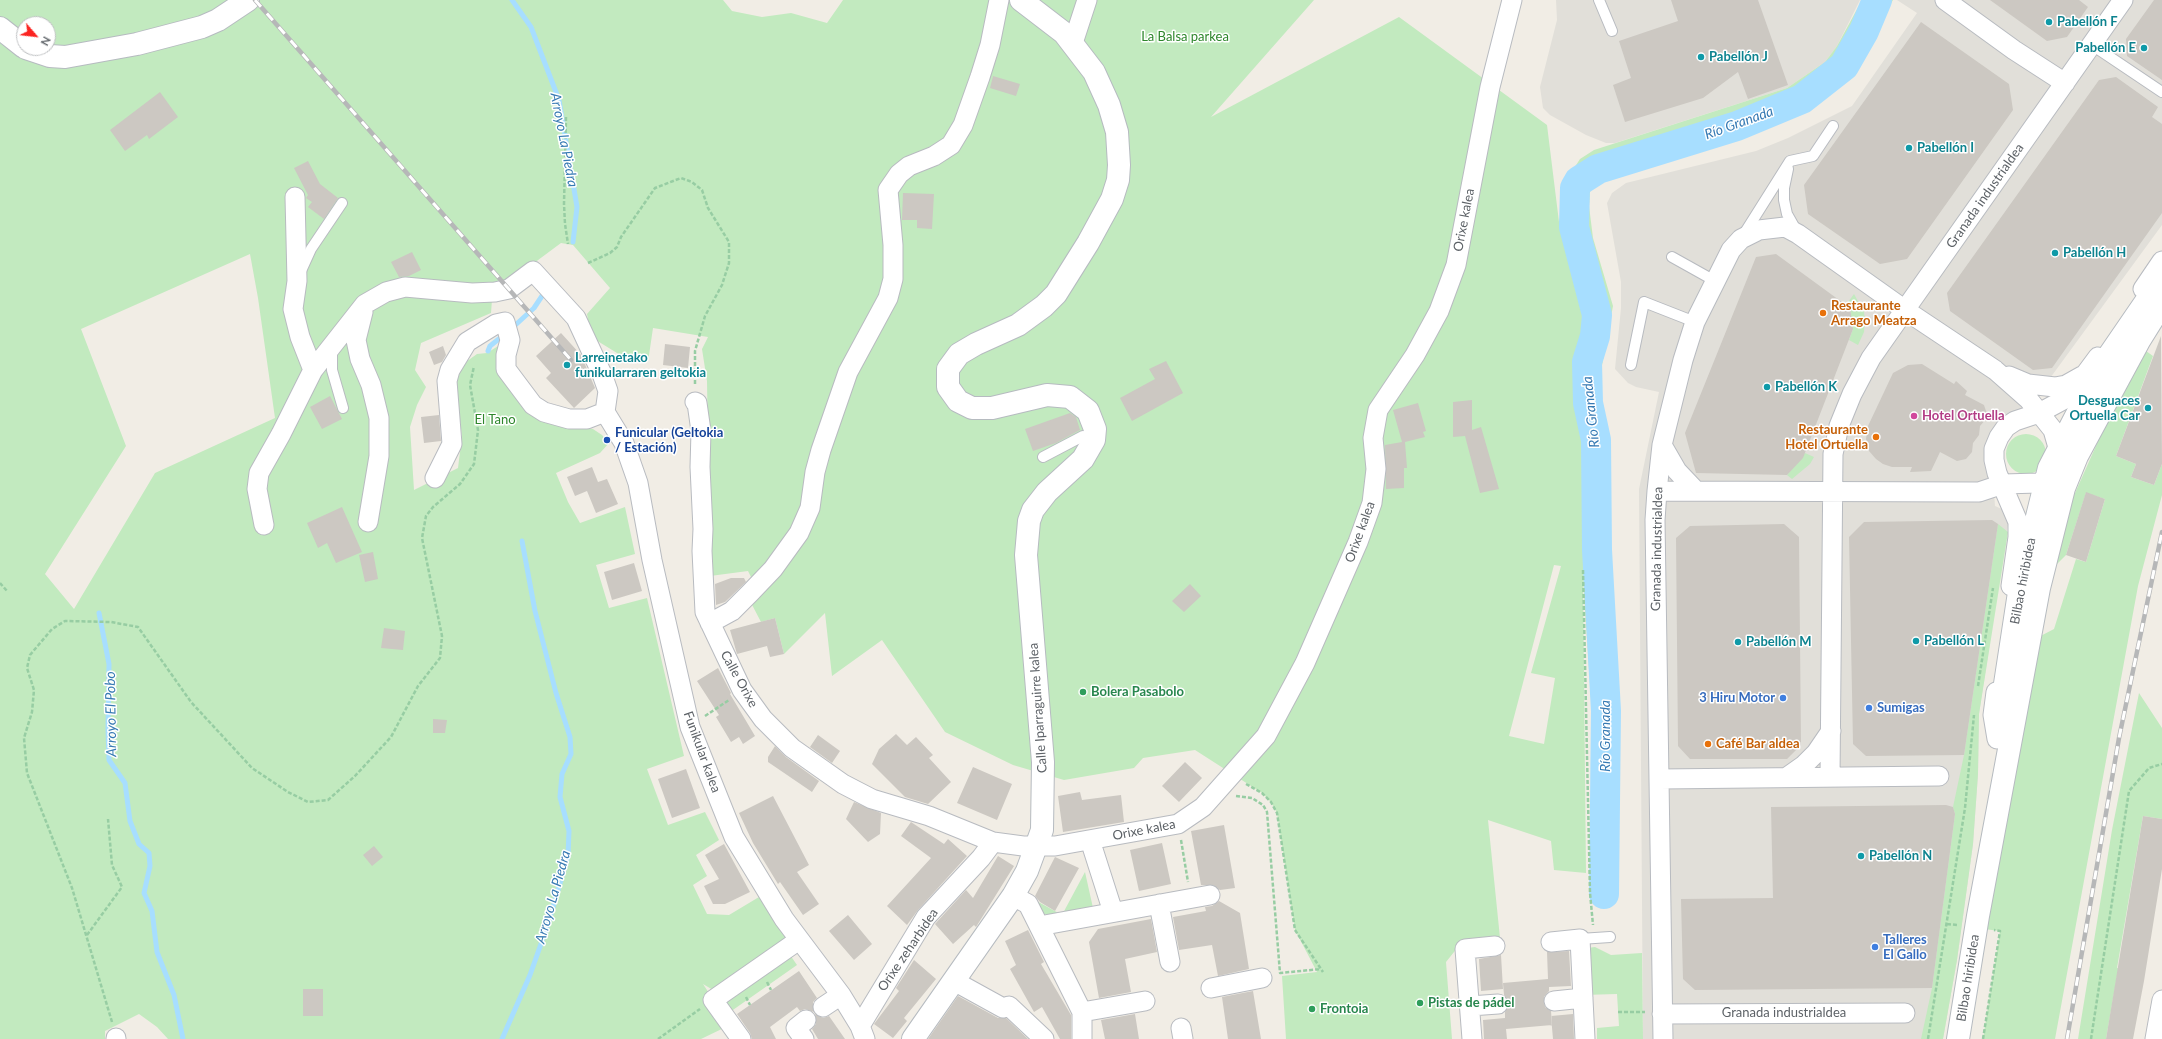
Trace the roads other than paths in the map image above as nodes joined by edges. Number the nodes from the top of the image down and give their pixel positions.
1 (999, 0) edge
2 (1021, 0) edge
3 (1087, 0) edge
4 (1512, 0) edge
5 (1599, 0) edge
6 (1944, 0) edge
7 (2124, 0) edge
8 (242, 4) edge
9 (0, 28) edge
10 (1612, 31) dead end
11 (16, 41) edge
12 (1073, 43) junction
13 (2092, 45) junction
14 (50, 56) edge
15 (2065, 83) junction
16 (2162, 92) edge
17 (1833, 126) dead end
18 (1790, 161) junction
19 (295, 197) dead end
20 (342, 203) dead end
21 (1798, 234) junction
22 (1741, 239) junction
23 (1672, 257) dead end
24 (2162, 260) edge
25 (2162, 278) edge
26 (297, 281) junction
27 (1715, 281) junction
28 (365, 304) junction
29 (2162, 304) edge
30 (1905, 310) junction
31 (1695, 322) junction
32 (2139, 341) junction
33 (332, 346) junction
34 (1631, 365) dead end
35 (313, 370) junction
36 (1995, 370) junction
37 (2088, 372) junction
38 (695, 402) road end
39 (343, 408) dead end
40 (605, 412) junction
41 (2038, 413) junction
42 (1094, 440) junction
43 (1662, 445) junction
44 (1043, 457) dead end
45 (2055, 464) junction
46 (435, 478) dead end
47 (2003, 484) junction
48 (1832, 490) junction
49 (1657, 491) junction
50 (1696, 491) junction
51 (1972, 492) junction
52 (368, 522) dead end
53 (2018, 522) junction
54 (264, 525) dead end
55 (710, 623) junction
56 (2031, 627) junction
57 (1831, 731) junction
58 (1997, 739) junction
59 (1939, 776) dead end
60 (1787, 777) junction
61 (1830, 777) junction
62 (1660, 779) junction
63 (1090, 840) junction
64 (993, 842) junction
65 (1037, 846) junction
66 (1013, 896) junction
67 (1200, 897) road end
68 (1159, 904) junction
69 (1113, 912) junction
70 (1978, 916) junction
71 (1039, 926) junction
72 (1610, 936) dead end
73 (1587, 938) junction
74 (799, 940) junction
75 (1552, 942) dead end
76 (1495, 946) dead end
77 (1170, 962) dead end
78 (1262, 978) dead end
79 (954, 981) junction
80 (1211, 988) dead end
81 (841, 995) junction
82 (1583, 998) junction
83 (2162, 1000) edge
84 (1145, 1001) dead end
85 (1554, 1001) dead end
86 (1498, 1004) dead end
87 (1470, 1006) junction
88 (823, 1007) dead end
89 (1082, 1012) junction
90 (1905, 1013) dead end
91 (1662, 1014) junction
92 (806, 1020) dead end
93 (735, 1032) edge
94 (863, 1032) edge
95 (804, 1039) edge
96 (913, 1039) edge
97 (1044, 1039) edge
98 (1082, 1039) edge
99 (1472, 1039) edge
100 (1585, 1039) edge
101 (1663, 1039) edge
102 (1958, 1039) edge
103 (2155, 1039) edge

1 - 55 street
2 - 12 street
3 - 12 street
4 - 63 street, Orixe kalea
5 - 10 lane
6 - 15 street
7 - 13 street, Granada industrialdea
8 - 14 street
9 - 11 street
12 - 42 street
13 - 15 street, Granada industrialdea
13 - 16 lane
15 - 30 street, Granada industrialdea
17 - 18 lane
18 - 21 lane, Granada industrialdea
18 - 22 lane, Granada industrialdea
19 - 26 street
20 - 26 lane
21 - 22 street, Granada industrialdea
21 - 30 street, Granada industrialdea
22 - 27 street, Granada industrialdea
23 - 27 lane
24 - 37 street
25 - 45 street, Bilbao hiribidea
26 - 35 street
27 - 31 street, Granada industrialdea
28 - 33 street
28 - 40 street
28 - 52 street
29 - 32 street, Bilbao hiribidea
30 - 36 street, Granada industrialdea
30 - 48 street, Granada industrialdea
31 - 34 lane
31 - 43 street, Granada industrialdea
32 - 45 street
32 - 56 street, Bilbao hiribidea
33 - 35 street
33 - 39 lane
35 - 54 street
36 - 37 street
36 - 41 street
37 - 41 street
38 - 55 street, Calle Orixe
40 - 46 street
40 - 74 street, Funikular kalea
41 - 45 street
41 - 47 street
42 - 44 lane
42 - 65 street, Calle Iparraguirre kalea
43 - 49 street, Granada industrialdea
43 - 50 street
45 - 47 street
45 - 56 street
45 - 58 street, Bilbao hiribidea
47 - 51 street
47 - 53 street
48 - 50 street
48 - 51 street
48 - 57 street, Granada industrialdea
49 - 50 street
49 - 62 street, Granada industrialdea
51 - 53 street
53 - 58 street
55 - 64 street, Calle Orixe
56 - 70 street, Bilbao hiribidea
57 - 60 street
57 - 61 street, Granada industrialdea
58 - 70 street, Bilbao hiribidea
59 - 61 street
60 - 61 street
60 - 62 street
62 - 91 street, Granada industrialdea
63 - 65 street, Orixe kalea
63 - 69 street
64 - 65 street, Orixe kalea
64 - 94 street, Orixe zeharbidea
65 - 66 street, Calle Iparraguirre kalea
66 - 71 street
66 - 79 street, Calle Iparraguirre kalea
67 - 68 street
68 - 69 street
68 - 77 street
69 - 71 street
70 - 102 street, Bilbao hiribidea
71 - 89 street
72 - 73 lane
73 - 75 street
73 - 82 street
74 - 81 street, Funikular kalea
74 - 93 street
76 - 87 street
78 - 80 street
79 - 96 street, Calle Iparraguirre kalea
79 - 97 street
81 - 88 street
81 - 94 street, Funikular kalea
82 - 85 street
82 - 100 street
83 - 103 street
84 - 89 street
86 - 87 street
87 - 99 street
89 - 98 street
90 - 91 street, Granada industrialdea
91 - 101 street, Granada industrialdea
92 - 95 street

